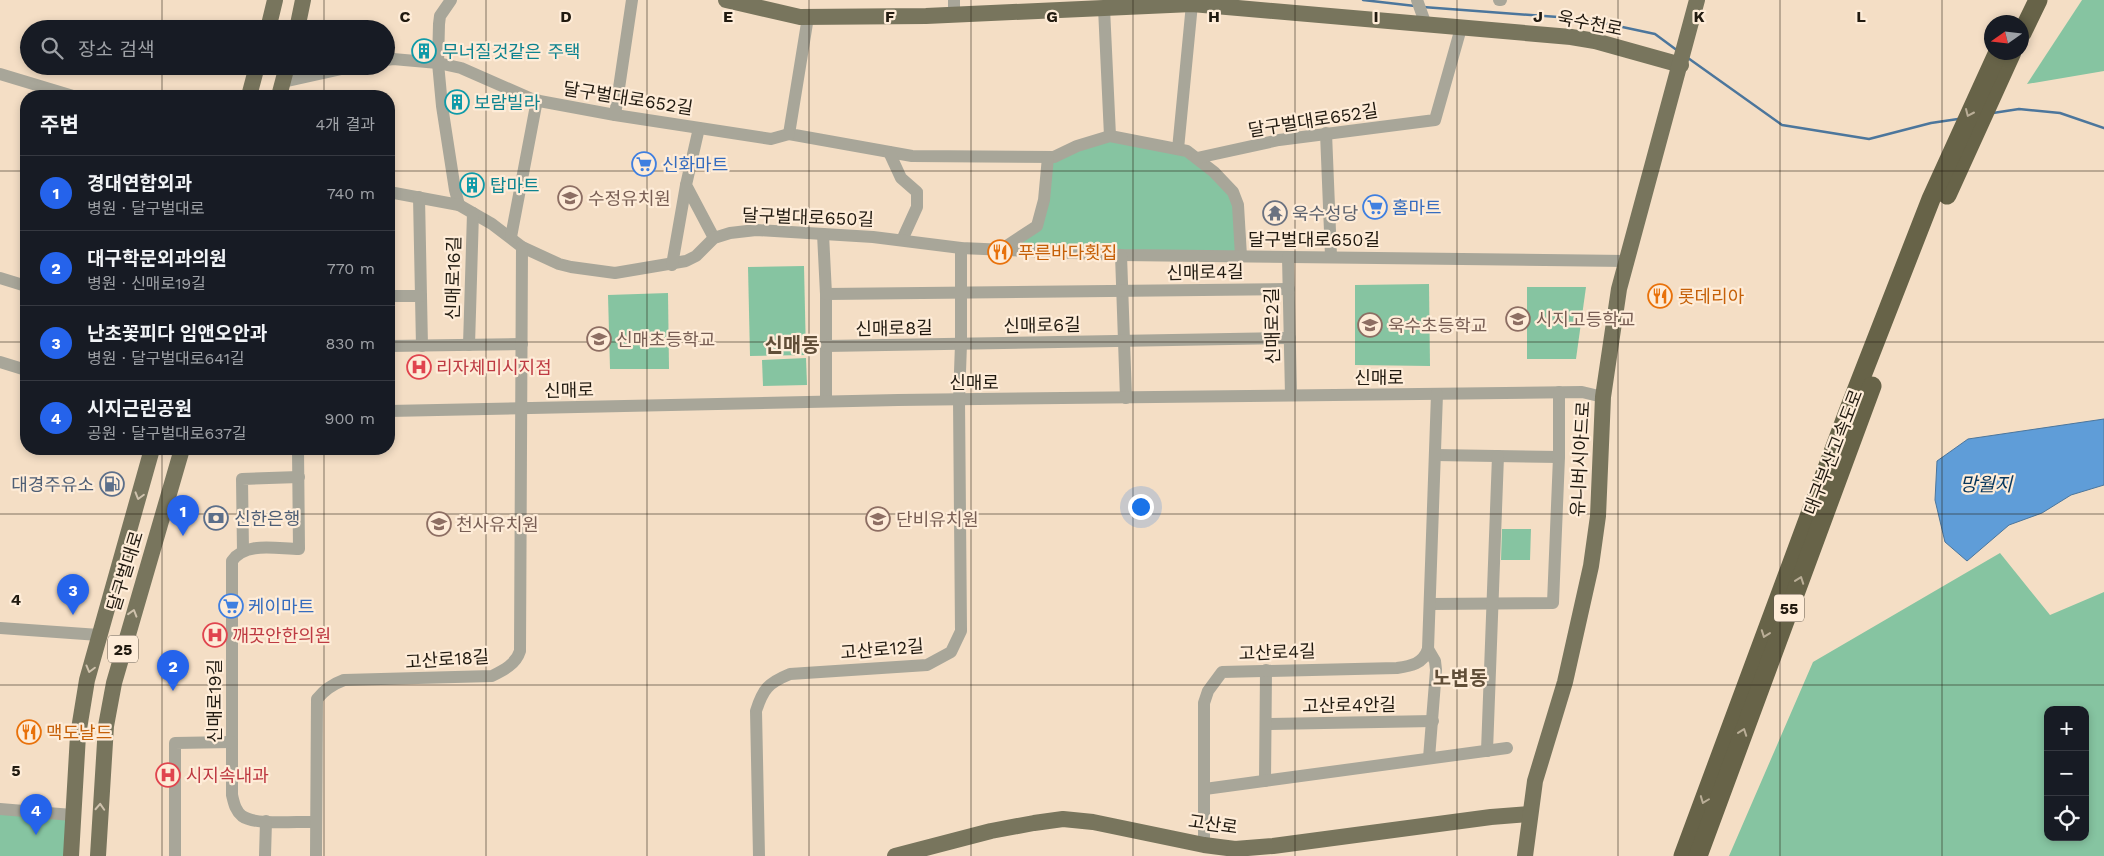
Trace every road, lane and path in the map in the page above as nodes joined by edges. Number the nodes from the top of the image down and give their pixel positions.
1 (275, 0) edge
2 (303, 0) edge
3 (451, 0) edge
4 (632, 0) edge
5 (726, 0) edge
6 (1417, 0) edge
7 (1696, 0) edge
8 (2023, 0) edge
9 (2038, 0) edge
10 (1192, 2) edge
11 (954, 7) edge
12 (1104, 8) junction
13 (2016, 15) edge
14 (808, 17) junction
15 (2029, 19) edge
16 (270, 20) edge
17 (299, 20) edge
18 (1426, 25) junction
19 (1461, 28) junction
20 (395, 58) edge
21 (1996, 60) edge
22 (2006, 60) edge
23 (438, 63) junction
24 (1681, 64) junction
25 (0, 74) edge
26 (255, 75) edge
27 (285, 75) edge
28 (326, 75) edge
29 (1989, 84) junction
30 (281, 89) edge
31 (53, 90) edge
32 (251, 90) edge
33 (537, 100) junction
34 (614, 116) junction
35 (699, 128) junction
36 (789, 134) junction
37 (1326, 134) junction
38 (1110, 136) junction
39 (1178, 149) junction
40 (889, 152) junction
41 (1048, 157) junction
42 (1197, 158) junction
43 (686, 185) junction
44 (395, 193) edge
45 (419, 197) junction
46 (460, 205) junction
47 (473, 213) junction
48 (823, 234) junction
49 (511, 237) junction
50 (714, 238) junction
51 (902, 240) junction
52 (522, 247) junction
53 (961, 248) junction
54 (1002, 249) junction
55 (1120, 255) junction
56 (1241, 256) junction
57 (1331, 256) junction
58 (1288, 257) junction
59 (1626, 261) junction
60 (672, 265) junction
61 (0, 278) edge
62 (20, 284) edge
63 (1288, 289) junction
64 (1122, 291) junction
65 (960, 292) junction
66 (826, 294) junction
67 (395, 296) edge
68 (421, 296) junction
69 (1290, 338) junction
70 (1124, 340) junction
71 (469, 344) junction
72 (522, 344) junction
73 (961, 344) junction
74 (395, 346) edge
75 (422, 346) junction
76 (826, 346) junction
77 (0, 362) edge
78 (20, 368) edge
79 (1559, 392) junction
80 (1437, 394) junction
81 (1291, 395) junction
82 (1603, 397) junction
83 (1126, 398) junction
84 (959, 400) junction
85 (826, 401) junction
86 (520, 409) junction
87 (395, 411) edge
88 (150, 455) edge
89 (180, 455) edge
90 (298, 455) edge
91 (1435, 455) junction
92 (1498, 456) junction
93 (1559, 457) junction
94 (299, 477) junction
95 (243, 551) junction
96 (1431, 604) junction
97 (1494, 604) junction
98 (0, 628) edge
99 (99, 636) junction
100 (1428, 649) junction
101 (1266, 670) junction
102 (1433, 721) junction
103 (1266, 724) junction
104 (232, 742) junction
105 (1507, 748) dead end
106 (1487, 750) junction
107 (1430, 758) junction
108 (1265, 781) junction
109 (1204, 790) junction
110 (0, 809) edge
111 (1530, 814) junction
112 (72, 815) junction
113 (266, 821) junction
114 (316, 822) junction
115 (1700, 829) junction
116 (1204, 845) junction
117 (71, 856) edge
118 (98, 856) edge
119 (175, 856) edge
120 (266, 856) edge
121 (316, 856) edge
122 (759, 856) edge
123 (895, 856) edge
124 (1525, 856) edge
125 (1683, 856) edge
126 (1698, 856) edge

1 - 16 main road
2 - 17 main road
3 - 23 street
4 - 34 street
5 - 14 main road, 욱수천로
6 - 18 street
7 - 24 main road, 유니버시아드로
8 - 13 highway
9 - 15 highway
10 - 12 main road, 욱수천로
10 - 18 main road, 욱수천로
10 - 39 street
11 - 12 main road, 욱수천로
11 - 14 main road, 욱수천로
12 - 38 street
14 - 36 street
18 - 19 main road, 욱수천로
19 - 24 main road, 욱수천로
19 - 37 street, 달구벌대로652길
20 - 23 street, 달구벌대로652길
21 - 29 highway, 대구부산고속도로 / 55
22 - 29 highway, 대구부산고속도로 / 55
23 - 33 street, 달구벌대로652길
23 - 46 street
24 - 59 main road, 유니버시아드로
25 - 31 street
26 - 32 main road
27 - 30 main road
28 - 30 street
29 - 115 highway, 대구부산고속도로 / 55
33 - 34 street, 달구벌대로652길
33 - 49 street
34 - 35 street, 달구벌대로652길
35 - 36 street, 달구벌대로652길
35 - 43 street
36 - 40 street, 달구벌대로652길
37 - 42 street, 달구벌대로652길
37 - 57 street
38 - 39 street, 달구벌대로652길
38 - 41 street, 달구벌대로652길
39 - 42 street, 달구벌대로652길
40 - 41 street, 달구벌대로652길
40 - 51 street
41 - 54 street
42 - 56 street, 달구벌대로652길
43 - 50 street
43 - 60 street
44 - 45 street, 달구벌대로650길
45 - 46 street, 달구벌대로650길
45 - 68 street, 신매로16길
46 - 47 street, 달구벌대로650길
47 - 49 street, 달구벌대로650길
47 - 71 street, 신매로16길
48 - 50 street, 달구벌대로650길
48 - 51 street, 달구벌대로650길
48 - 66 street
49 - 52 street, 달구벌대로650길
50 - 60 street, 달구벌대로650길
51 - 53 street, 달구벌대로650길
52 - 60 street, 달구벌대로650길
52 - 72 street
53 - 54 street, 달구벌대로650길
53 - 65 street
54 - 55 street, 달구벌대로650길
55 - 56 street, 달구벌대로650길
55 - 64 street
56 - 58 street, 달구벌대로650길
57 - 58 street, 달구벌대로650길
57 - 59 street, 달구벌대로650길
58 - 63 street, 신매로2길
59 - 82 main road, 유니버시아드로
61 - 62 street
63 - 64 street, 신매로4길
63 - 69 street, 신매로2길
64 - 65 street, 신매로6길
64 - 70 street
65 - 66 street, 신매로8길
65 - 73 street
66 - 76 street
67 - 68 street, 신매로16길
68 - 75 street, 신매로16길
69 - 70 street
69 - 81 street, 신매로2길
70 - 73 street, 신매로6길
70 - 83 street
71 - 72 street, 신매로16길
71 - 75 street, 신매로16길
72 - 86 street
73 - 76 street, 신매로8길
73 - 84 street
74 - 75 street, 신매로16길
76 - 85 street
77 - 78 street
79 - 80 street, 신매로
79 - 82 street, 신매로
79 - 93 street
80 - 81 street, 신매로
80 - 91 street
81 - 83 street, 신매로
82 - 111 main road, 유니버시아드로
83 - 84 street, 신매로
84 - 85 street, 신매로
84 - 122 street, 고산로12길
85 - 86 street, 신매로
86 - 87 street, 신매로
86 - 114 street, 고산로18길
88 -> 99 main road, 달구벌대로 / 25
118 -> 89 main road, 달구벌대로 / 25
90 - 94 street
91 - 92 street
91 - 96 street
92 - 93 street
92 - 97 street
93 - 97 street
94 - 95 street
94 - 95 street
95 - 104 street, 신매로19길
96 - 97 street
96 - 100 street
97 - 106 street
98 - 99 street
99 -> 112 main road, 달구벌대로 / 25
100 - 101 street, 고산로4길
100 - 102 street
101 - 103 street
101 - 109 street, 고산로4길
102 - 103 street, 고산로4안길
102 - 107 street
103 - 108 street
104 - 113 street, 신매로19길
104 - 119 street
105 - 106 street
106 - 107 street
107 - 108 street
108 - 109 street
109 - 116 street, 고산로4길
110 - 112 street
111 - 116 main road, 고산로
111 - 124 main road, 유니버시아드로
112 - 117 main road, 달구벌대로 / 25
113 - 114 street, 신매로19길
113 - 120 street
114 - 121 street, 고산로18길
115 - 125 highway, 대구부산고속도로 / 55
115 - 126 highway, 대구부산고속도로 / 55
116 - 123 main road, 고산로

